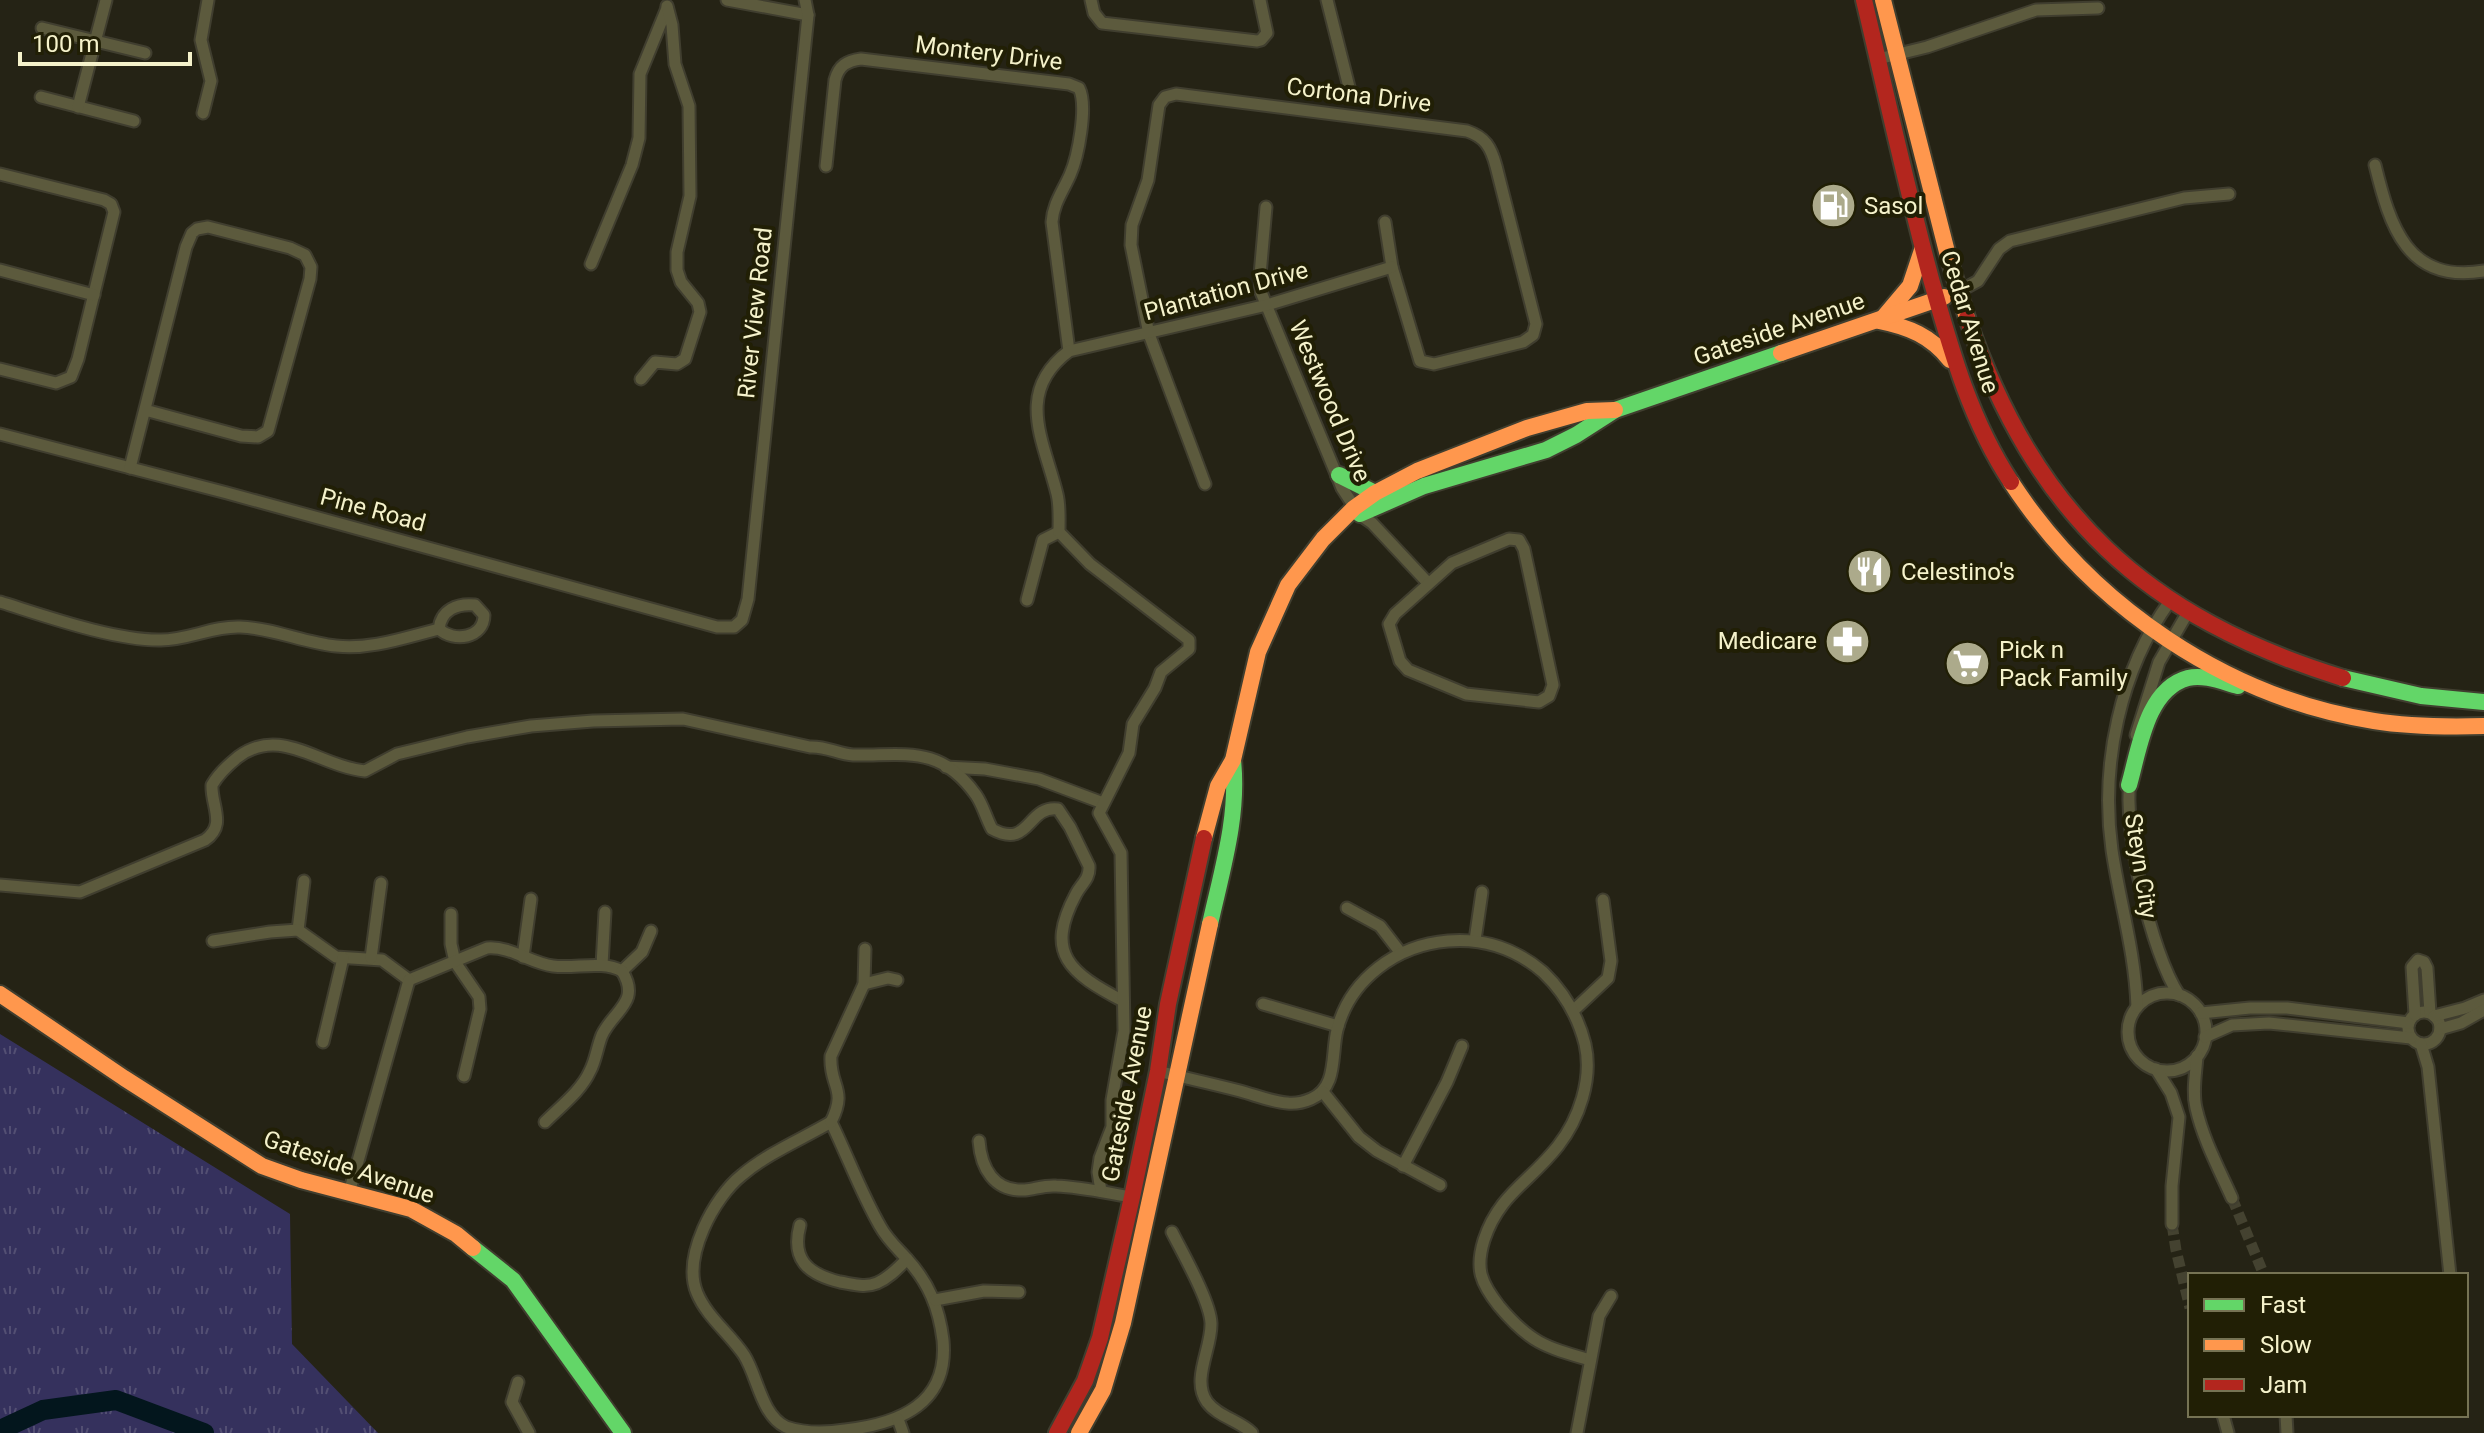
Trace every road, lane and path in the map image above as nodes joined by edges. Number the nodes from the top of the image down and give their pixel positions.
1 (106, 0) edge
2 (208, 0) edge
3 (727, 0) edge
4 (805, 0) edge
5 (1091, 0) edge
6 (1260, 0) edge
7 (1327, 0) edge
8 (1864, 0) edge
9 (1883, 0) edge
10 (668, 3) edge
11 (774, 4) edge
12 (2098, 8) dead end
13 (808, 15) junction
14 (42, 28) dead end
15 (95, 40) junction
16 (145, 53) dead end
17 (1897, 55) junction
18 (1878, 59) junction
19 (1350, 91) dead end
20 (41, 97) dead end
21 (78, 107) junction
22 (203, 113) dead end
23 (134, 121) dead end
24 (2375, 165) dead end
25 (826, 166) dead end
26 (0, 174) edge
27 (2229, 194) dead end
28 (1266, 207) dead end
29 (1385, 222) dead end
30 (1922, 248) junction
31 (591, 264) dead end
32 (1392, 267) junction
33 (0, 270) edge
34 (2484, 271) edge
35 (1958, 292) junction
36 (94, 295) junction
37 (1937, 300) junction
38 (1267, 305) junction
39 (1880, 320) junction
40 (1149, 334) junction
41 (1069, 351) junction
42 (0, 369) edge
43 (1956, 370) junction
44 (641, 379) dead end
45 (145, 410) junction
46 (1615, 410) junction
47 (0, 434) edge
48 (130, 468) junction
49 (1339, 475) junction
50 (1205, 484) dead end
51 (1375, 493) junction
52 (1352, 514) junction
53 (1059, 532) junction
54 (1428, 583) junction
55 (1027, 600) dead end
56 (2170, 601) junction
57 (0, 602) edge
58 (2188, 612) junction
59 (734, 627) joint
60 (439, 629) dead end
61 (2150, 629) junction
62 (2169, 640) junction
63 (2278, 697) junction
64 (2484, 702) edge
65 (2484, 726) edge
66 (1233, 760) junction
67 (946, 767) junction
68 (2129, 785) junction
69 (1103, 803) junction
70 (304, 881) dead end
71 (381, 883) dead end
72 (0, 885) edge
73 (1482, 892) dead end
74 (531, 899) dead end
75 (1603, 900) dead end
76 (1347, 908) dead end
77 (605, 912) dead end
78 (451, 914) dead end
79 (298, 930) junction
80 (651, 931) dead end
81 (1475, 940) junction
82 (213, 941) dead end
83 (865, 949) dead end
84 (1400, 952) junction
85 (523, 957) junction
86 (343, 958) junction
87 (371, 958) junction
88 (455, 962) junction
89 (602, 965) junction
90 (622, 971) junction
91 (409, 980) junction
92 (897, 980) dead end
93 (864, 984) junction
94 (2179, 995) junction
95 (3, 998) edge
96 (2484, 1000) edge
97 (1123, 1001) junction
98 (1263, 1004) dead end
99 (2137, 1007) junction
100 (1574, 1010) junction
101 (2484, 1010) edge
102 (2201, 1013) junction
103 (2432, 1014) junction
104 (2412, 1019) junction
105 (1338, 1026) junction
106 (2440, 1029) junction
107 (2205, 1037) junction
108 (323, 1042) dead end
109 (2421, 1042) junction
110 (1462, 1046) dead end
111 (2197, 1056) junction
112 (2156, 1069) junction
113 (1158, 1071) junction
114 (464, 1076) dead end
115 (1176, 1076) junction
116 (1323, 1092) junction
117 (545, 1122) dead end
118 (831, 1122) junction
119 (979, 1141) dead end
120 (1403, 1166) junction
121 (1440, 1185) dead end
122 (1101, 1191) junction
123 (349, 1193) junction
124 (1132, 1197) junction
125 (2232, 1198) tunnel mouth
126 (2172, 1224) tunnel mouth
127 (800, 1225) dead end
128 (1172, 1232) dead end
129 (907, 1259) junction
130 (2450, 1273) edge
131 (1019, 1292) dead end
132 (1611, 1296) dead end
133 (935, 1300) junction
134 (1590, 1360) junction
135 (518, 1382) dead end
136 (898, 1419) junction
137 (884, 1429) edge
138 (529, 1433) edge
139 (623, 1433) edge
140 (903, 1433) edge
141 (1057, 1433) edge
142 (1079, 1433) edge
143 (1252, 1433) edge
144 (1577, 1433) edge

1 - 15 street
2 - 22 street
3 - 11 street
4 - 13 street, River View Road
5 - 6 street
7 - 19 street
8 - 18 street, Cedar Avenue
9 - 17 street, Cedar Avenue
10 - 31 street
10 - 44 street
11 - 13 street
12 - 17 street
13 - 59 street, River View Road
14 - 15 street
15 - 16 street
15 - 21 street
17 - 18 street
17 - 35 street, Cedar Avenue
18 - 30 street, Cedar Avenue
20 - 21 street
21 - 23 street
24 - 34 street
25 - 41 street, Montery Drive
26 - 36 street
27 - 35 street
28 - 38 street, Westwood Drive
29 - 32 street, Cortona Drive
30 - 37 street, Cedar Avenue
30 - 39 street
32 - 38 street, Plantation Drive
32 - 40 street, Cortona Drive
33 - 36 street
35 - 37 street, Gateside Avenue
35 - 56 street, Cedar Avenue
36 - 42 street
37 - 39 street, Gateside Avenue
37 - 43 street, Cedar Avenue
38 - 40 street, Plantation Drive
38 - 49 street, Westwood Drive
39 - 43 street
39 - 46 street, Gateside Avenue
40 - 41 street, Plantation Drive
40 - 50 street, Cortona Drive
41 - 53 street
43 - 61 street, Cedar Avenue
45 - 45 street
45 - 48 street
46 - 51 street, Gateside Avenue
46 - 52 street, Gateside Avenue
47 - 48 street, Pine Road
48 - 59 street, Pine Road
49 - 51 street
49 - 52 street, Westwood Drive
51 - 52 street, Gateside Avenue
52 - 54 street
52 - 66 street, Gateside Avenue
53 - 55 street
53 - 69 street
54 - 54 street
56 - 58 street, Cedar Avenue
56 - 61 street, Steyn City
57 - 60 street
58 - 62 street, Steyn City
58 - 64 street, Cedar Avenue
61 - 62 street, Cedar Avenue
61 - 99 street, Steyn City
62 - 63 street, Cedar Avenue
62 - 68 street, Steyn City
63 - 65 street, Cedar Avenue
63 - 68 street
66 - 113 street, Gateside Avenue
66 - 115 street, Gateside Avenue
67 - 69 street
67 - 72 street
67 - 97 street
68 - 94 street, Steyn City
69 - 97 street
70 - 79 street
71 - 87 street
73 - 81 street
74 - 85 street
75 - 100 street
76 - 84 street
77 - 89 street
78 - 88 street
79 - 82 street
79 - 86 street
80 - 90 street
81 - 84 street
81 - 100 street
83 - 93 street
84 - 105 street
85 - 88 street
85 - 89 street
86 - 87 street
86 - 108 street
87 - 91 street
88 - 91 street
88 - 114 street
89 - 90 street
90 - 117 street
91 - 123 street
92 - 93 street
93 - 118 street
94 - 99 street
94 - 102 street
95 - 123 street, Gateside Avenue
96 - 103 street
97 - 122 street
98 - 105 street
99 - 112 street
100 - 134 street
101 - 106 street
102 - 104 street
102 - 107 street
103 - 104 street
103 - 104 street
103 - 106 street
104 - 109 street
105 - 116 street
106 - 109 street
107 - 109 street
107 - 111 street
109 - 130 street
110 - 120 street
111 - 112 street
111 - 125 street
112 - 126 street
113 - 115 street
113 - 124 street, Gateside Avenue
115 - 116 street
115 - 142 street, Gateside Avenue
116 - 120 street
118 - 129 street
118 - 137 street
119 - 122 street
120 - 121 street
122 - 124 street
123 - 139 street, Gateside Avenue
124 - 141 street, Gateside Avenue
127 - 129 street
128 - 143 street
129 - 133 street
131 - 133 street
132 - 134 street
133 - 136 street
134 - 144 street
135 - 138 street
136 - 137 street
136 - 140 street

